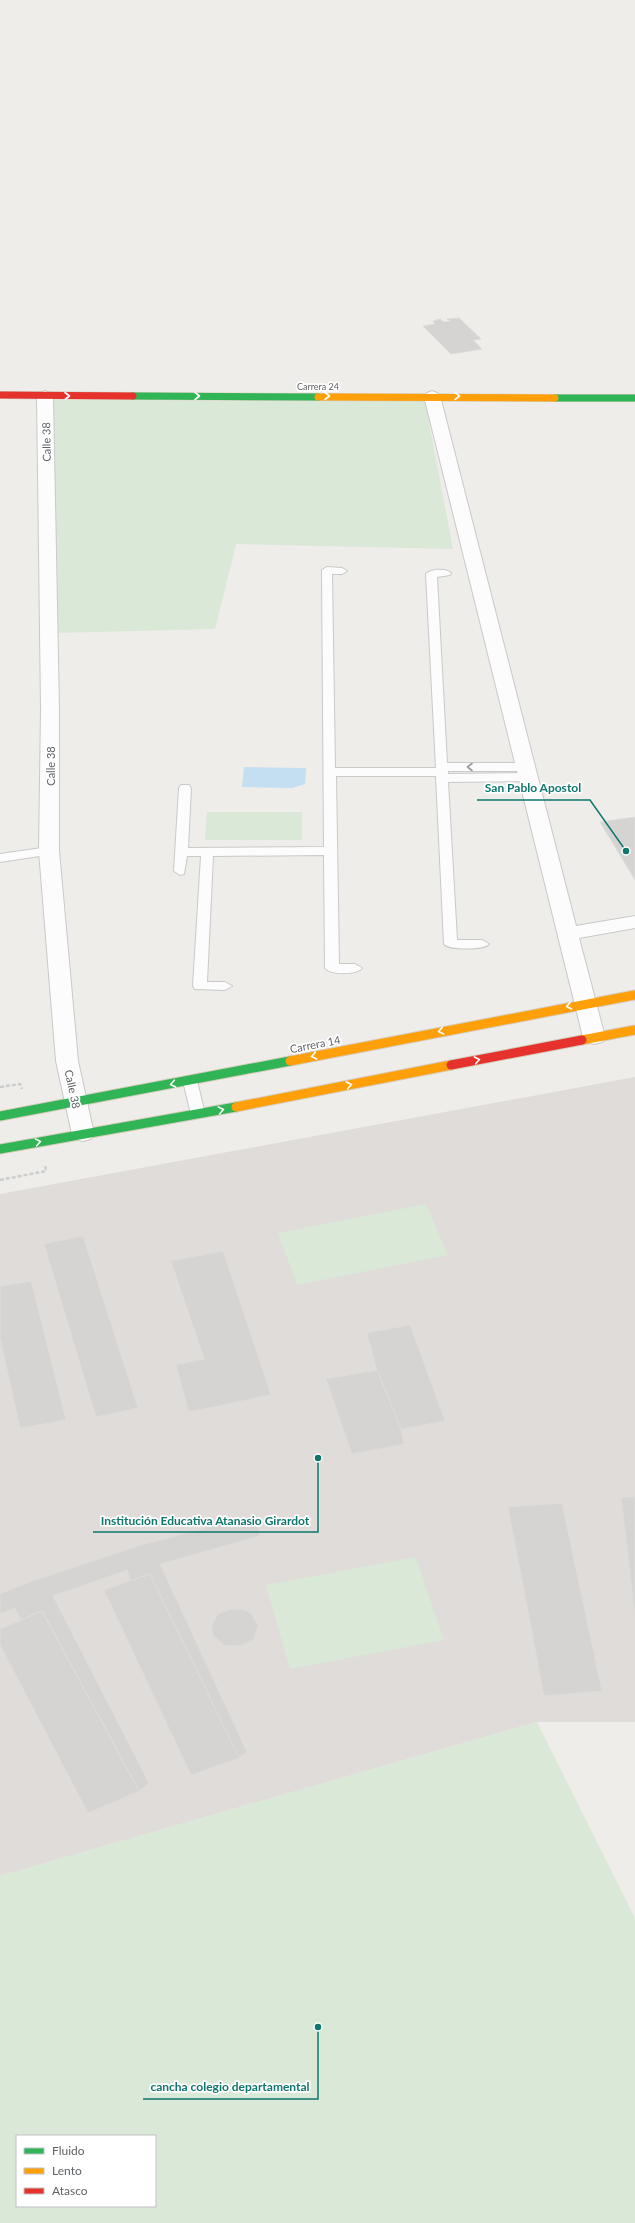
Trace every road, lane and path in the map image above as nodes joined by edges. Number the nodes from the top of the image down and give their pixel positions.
1 (430, 391) junction
2 (0, 395) edge
3 (46, 396) junction
4 (635, 398) edge
5 (342, 571) dead end
6 (446, 574) dead end
7 (329, 772) junction
8 (442, 772) junction
9 (528, 772) junction
10 (185, 788) dead end
11 (49, 851) junction
12 (330, 851) junction
13 (182, 852) junction
14 (207, 852) junction
15 (0, 858) edge
16 (180, 871) dead end
17 (635, 922) edge
18 (569, 933) junction
19 (482, 944) dead end
20 (355, 968) dead end
21 (225, 986) dead end
22 (635, 995) edge
23 (586, 1003) junction
24 (635, 1030) edge
25 (594, 1037) junction
26 (190, 1081) junction
27 (20, 1084) dead end
28 (0, 1087) edge
29 (75, 1103) junction
30 (198, 1114) junction
31 (0, 1116) edge
32 (83, 1134) junction
33 (0, 1149) edge
34 (46, 1171) dead end
35 (0, 1180) edge

3 -> 1 main road, Carrera 24
1 -> 4 main road, Carrera 24
1 - 9 street
2 - 3 main road, Carrera 24
3 - 11 street, Calle 38
5 - 7 lane
6 - 8 lane
7 - 8 lane
7 - 12 lane
8 - 9 lane
8 - 19 lane
9 - 18 street
10 - 13 lane
11 - 15 lane
11 - 29 street, Calle 38
12 - 14 lane
12 - 20 lane
13 - 14 lane
13 - 16 lane
14 - 21 lane
17 - 18 street
18 - 23 street
22 - 23 main road, Carrera 14
23 - 25 street
23 -> 26 main road, Carrera 14
24 - 25 main road
30 -> 25 main road
26 -> 29 main road, Carrera 14
26 - 30 lane
27 - 28 path
29 - 31 main road, Carrera 14
29 - 32 street, Calle 38
30 - 32 main road
33 -> 32 main road
34 - 35 path

